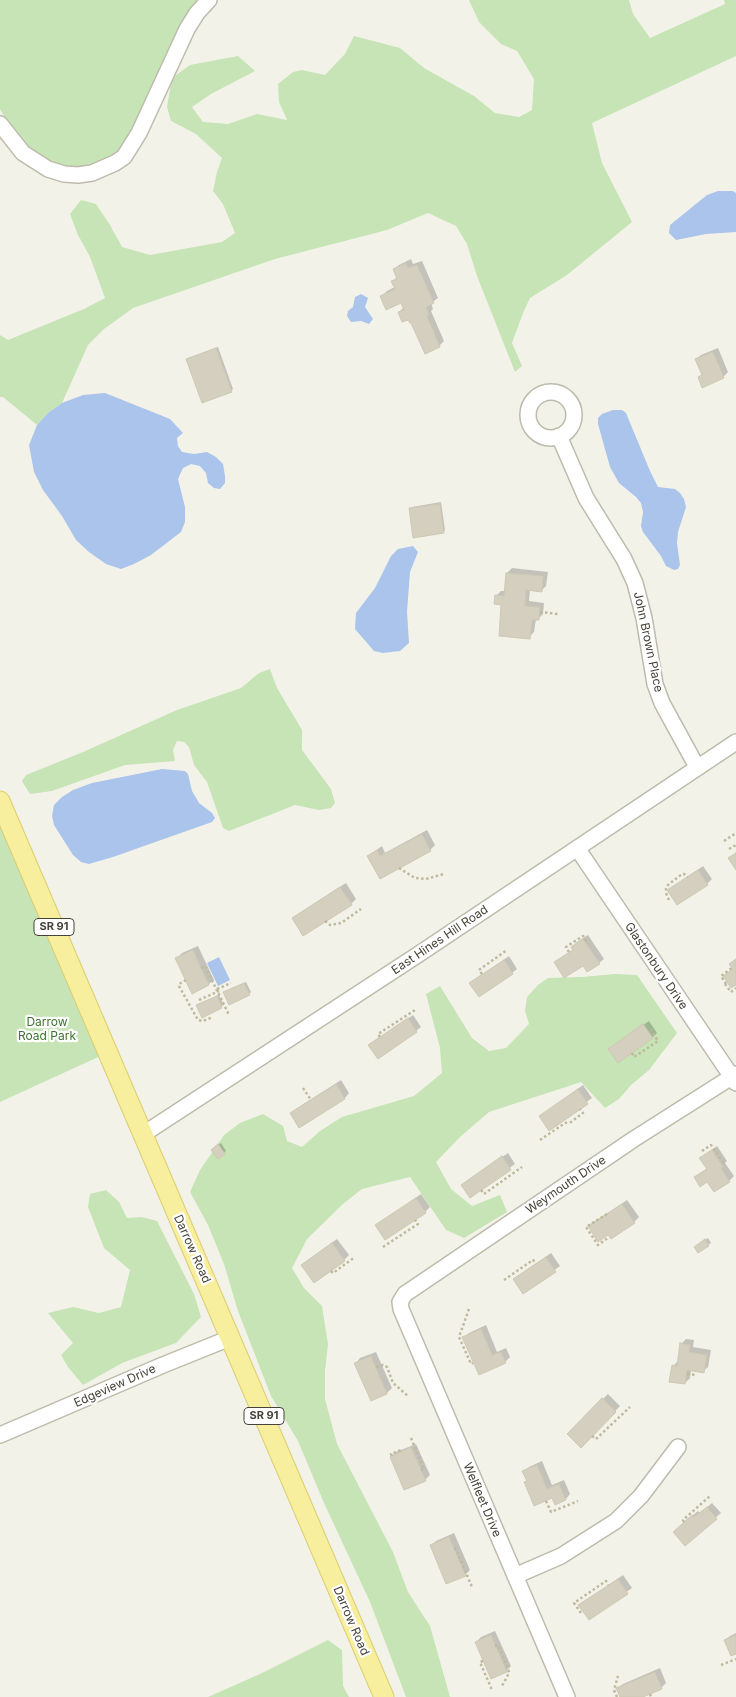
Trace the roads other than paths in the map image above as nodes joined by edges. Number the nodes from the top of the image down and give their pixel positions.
1 (209, 0) edge
2 (0, 124) edge
3 (559, 436) dead end
4 (736, 742) edge
5 (697, 767) junction
6 (0, 801) edge
7 (577, 848) junction
8 (735, 1078) edge
9 (142, 1135) junction
10 (400, 1302) joint
11 (230, 1338) junction
12 (0, 1435) edge
13 (678, 1447) dead end
14 (516, 1576) junction
15 (384, 1697) edge
16 (567, 1697) edge

1 - 2 street
3 - 5 street, John Brown Place
4 - 5 street, East Hines Hill Road
5 - 7 street, East Hines Hill Road
6 - 9 main road, Darrow Road / SR 91
7 - 8 street, Glastonbury Drive
7 - 9 street, East Hines Hill Road
8 - 10 street, Weymouth Drive
9 - 11 main road, Darrow Road / SR 91
10 - 14 street, Welfleet Drive
11 - 12 street, Edgeview Drive
11 - 15 main road, Darrow Road / SR 91
13 - 14 street
14 - 16 street, Welfleet Drive

